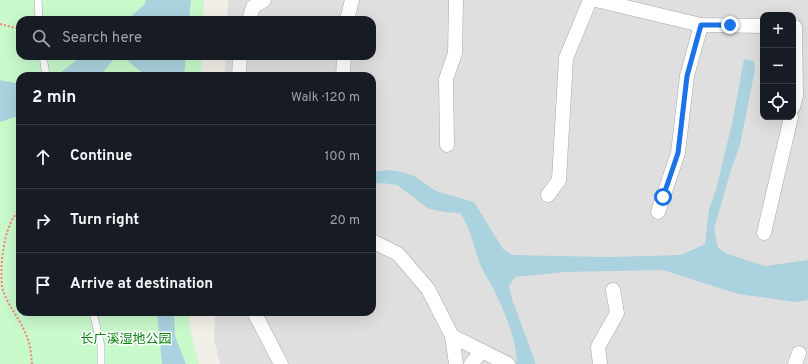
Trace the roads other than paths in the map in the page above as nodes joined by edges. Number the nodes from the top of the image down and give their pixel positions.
1 (38, 0) edge
2 (264, 0) edge
3 (352, 0) edge
4 (456, 0) edge
5 (590, 0) edge
6 (596, 0) edge
7 (39, 16) edge
8 (250, 16) edge
9 (348, 16) edge
10 (701, 25) junction
11 (760, 26) edge
12 (799, 27) edge
13 (43, 60) edge
14 (240, 60) edge
15 (344, 60) edge
16 (45, 72) edge
17 (239, 72) edge
18 (343, 72) edge
19 (796, 96) edge
20 (790, 120) edge
21 (447, 145) dead end
22 (548, 196) dead end
23 (658, 212) dead end
24 (764, 234) dead end
25 (376, 243) edge
26 (612, 290) dead end
27 (94, 316) edge
28 (256, 316) edge
29 (452, 336) junction
30 (482, 351) junction
31 (101, 364) edge
32 (281, 364) edge
33 (456, 364) edge
34 (471, 364) edge
35 (508, 364) edge
36 (600, 364) edge

1 - 7 lane
2 - 8 street
3 - 9 street
4 - 21 street
5 - 22 street
6 - 10 street
10 - 11 street
10 - 23 street
12 - 19 street
13 - 16 lane
14 - 17 street
15 - 18 street
20 - 24 street
25 - 29 street
26 - 36 street
27 - 31 lane
28 - 32 street
29 - 30 street
29 - 33 street
30 - 34 street
30 - 35 street

